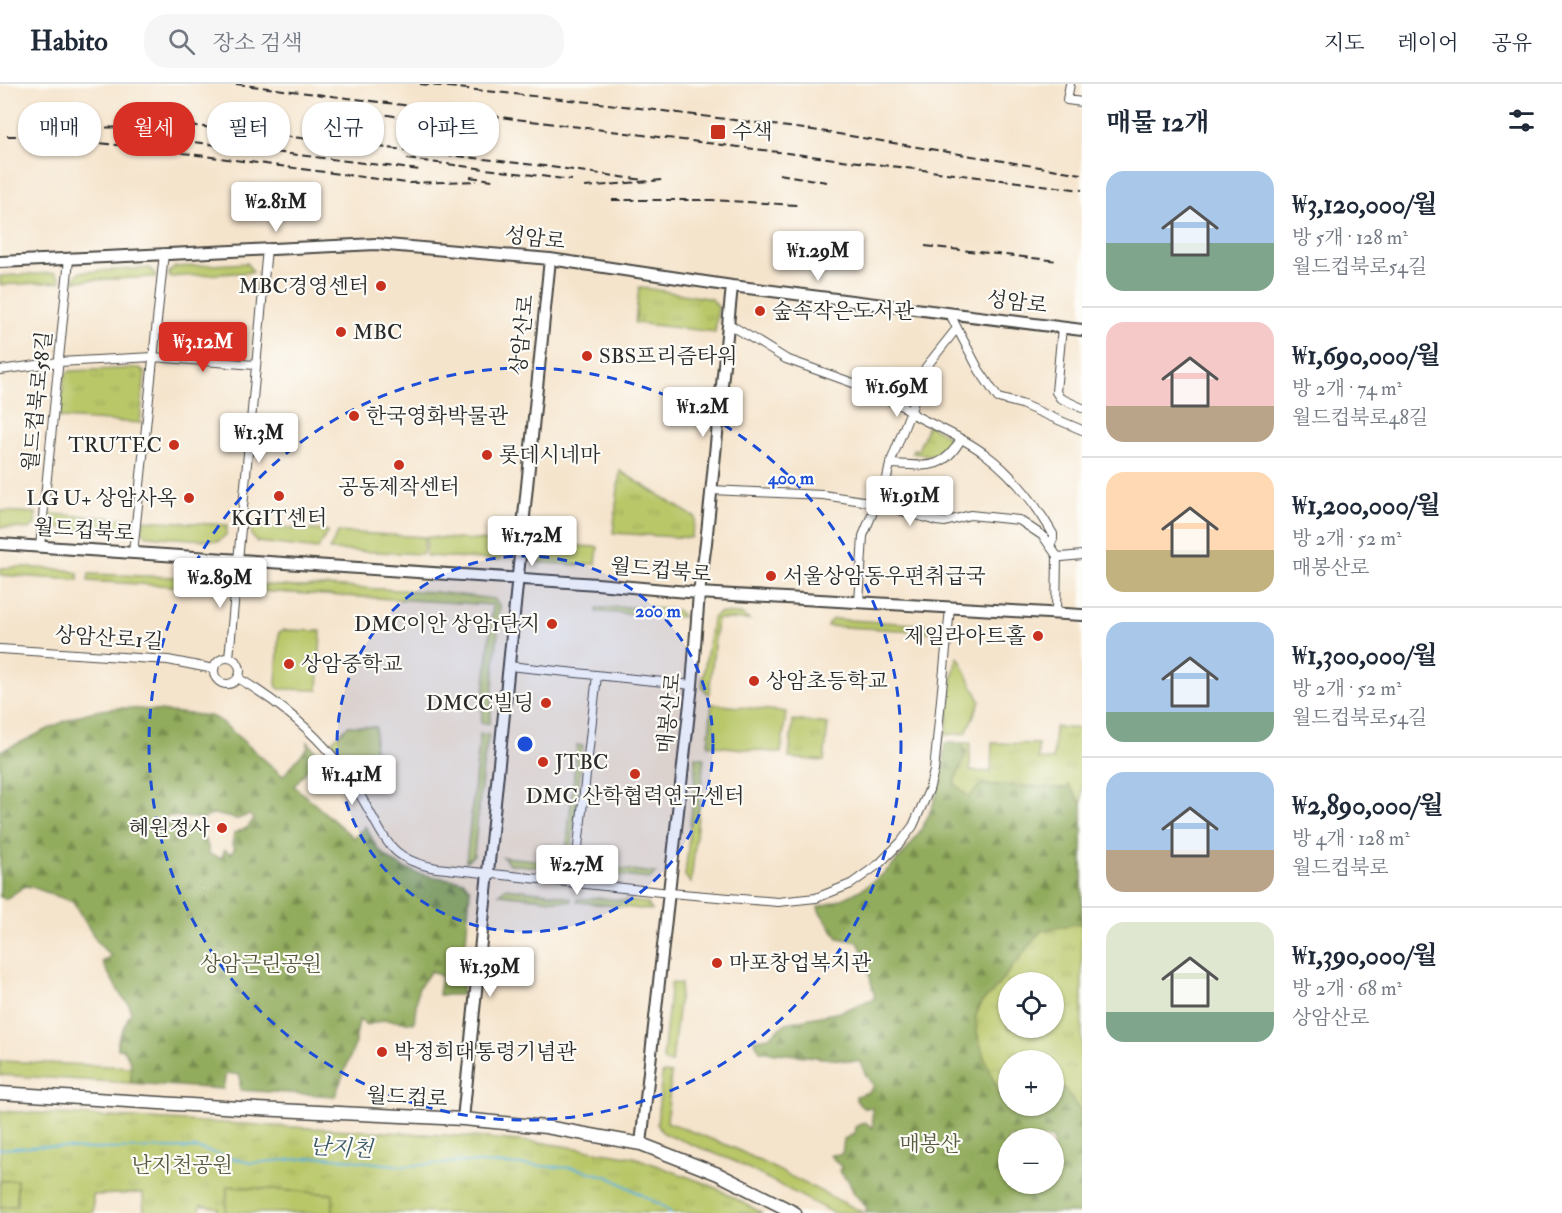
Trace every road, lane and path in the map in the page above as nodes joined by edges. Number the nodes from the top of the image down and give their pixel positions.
1 (1070, 84) edge
2 (1082, 102) edge
3 (267, 248) junction
4 (164, 254) junction
5 (69, 259) junction
6 (550, 259) junction
7 (0, 262) edge
8 (732, 286) junction
9 (950, 314) junction
10 (729, 324) junction
11 (1062, 327) junction
12 (957, 328) junction
13 (1082, 330) edge
14 (153, 357) junction
15 (59, 362) junction
16 (255, 365) junction
17 (0, 370) edge
18 (1082, 408) edge
19 (910, 410) junction
20 (1082, 430) edge
21 (961, 439) junction
22 (890, 464) junction
23 (711, 489) junction
24 (876, 503) junction
25 (0, 544) edge
26 (1050, 546) junction
27 (40, 547) junction
28 (133, 553) junction
29 (1082, 555) edge
30 (1057, 556) junction
31 (236, 561) junction
32 (517, 579) junction
33 (699, 593) junction
34 (859, 603) junction
35 (950, 608) junction
36 (1056, 613) junction
37 (1082, 615) edge
38 (0, 649) edge
39 (229, 658) junction
40 (509, 666) junction
41 (214, 669) junction
42 (597, 675) junction
43 (238, 678) junction
44 (692, 685) junction
45 (488, 873) junction
46 (574, 883) junction
47 (670, 893) junction
48 (0, 1093) edge
49 (463, 1119) junction
50 (641, 1144) junction
51 (795, 1213) edge

1 - 2 street
3 - 4 main road, 성암로
3 - 6 main road, 성암로
3 - 16 street
4 - 5 main road, 성암로
4 - 14 street
5 - 7 main road, 성암로
5 - 15 street, 월드컵북로58길
6 - 8 main road, 성암로
6 - 32 main road, 상암산로
8 - 9 main road, 성암로
8 - 10 main road, 매봉산로
9 - 11 main road, 성암로
9 - 12 street
10 - 19 street
10 - 23 main road, 매봉산로
11 - 13 main road, 성암로
11 - 18 street, 성암로
12 - 19 street
12 - 20 street
14 - 15 street
14 - 16 street
14 - 28 street
15 - 17 street
15 - 27 street, 월드컵북로58길
16 - 31 street
19 - 21 street
19 - 22 street
21 - 22 street
21 - 26 street
22 - 24 street
23 - 24 street
23 - 33 main road, 매봉산로
24 - 26 street
24 - 34 street
25 - 27 main road, 월드컵북로
26 - 30 street
27 - 28 main road, 월드컵북로
28 - 31 main road, 월드컵북로
29 - 30 street
30 - 36 street
31 - 32 main road, 월드컵북로
31 - 39 street
32 - 33 main road, 월드컵북로
32 - 40 main road, 상암산로
33 - 34 main road, 월드컵북로
33 - 44 main road, 매봉산로
34 - 35 main road, 월드컵북로
35 - 36 main road, 월드컵북로
35 - 47 street
36 - 37 main road, 월드컵북로
38 - 41 street, 상암산로1길
39 - 41 street
39 - 43 street
40 - 42 street
40 - 45 main road, 상암산로
41 - 43 street, 상암산로1길
42 - 44 street
42 - 46 street
43 - 45 street, 상암산로1길
44 - 47 main road, 매봉산로
45 - 46 street
45 - 49 main road, 상암산로
46 - 47 street
47 - 50 main road, 매봉산로
48 - 49 main road, 월드컵로
49 - 50 main road, 월드컵로
50 - 51 main road, 월드컵로

